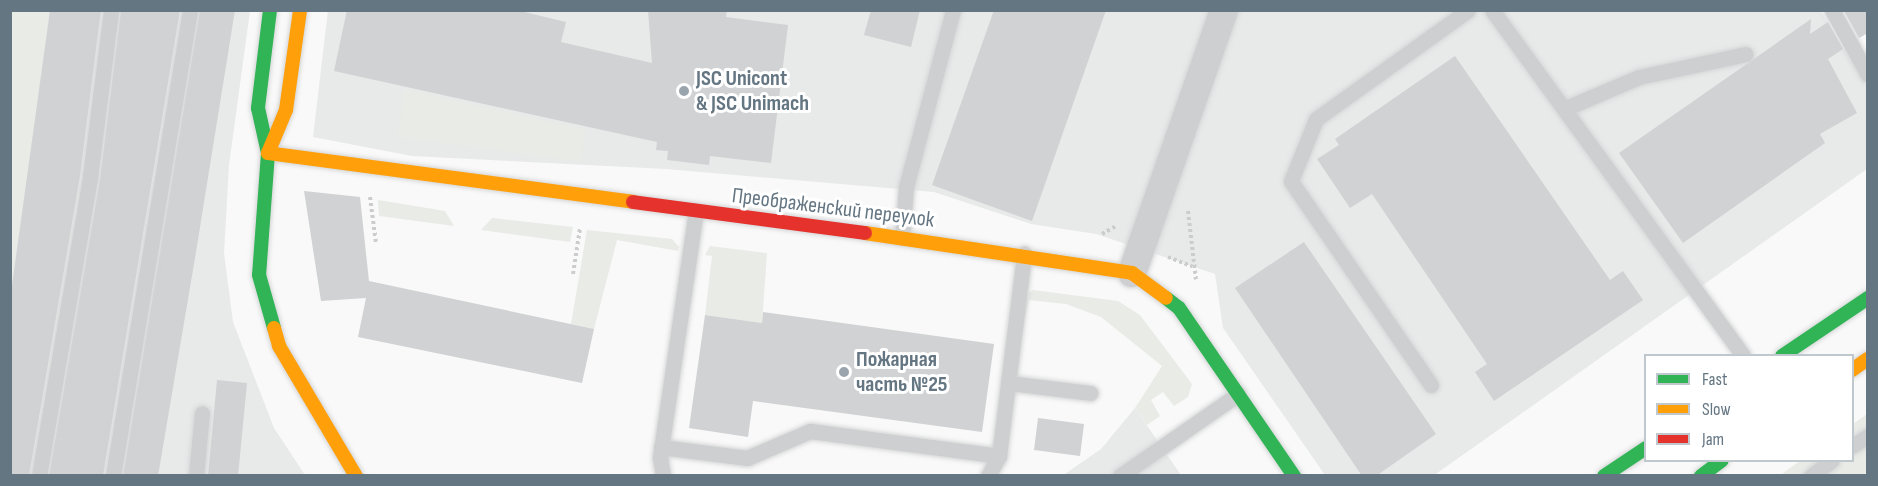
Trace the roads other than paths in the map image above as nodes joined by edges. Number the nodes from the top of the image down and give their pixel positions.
1 (111, 10) edge
2 (190, 10) edge
3 (270, 10) edge
4 (300, 10) edge
5 (953, 10) edge
6 (1224, 10) edge
7 (1468, 10) edge
8 (1492, 10) edge
9 (1832, 10) edge
10 (1746, 54) dead end
11 (1868, 75) edge
12 (1566, 108) junction
13 (268, 153) junction
14 (696, 211) junction
15 (902, 238) junction
16 (1024, 254) junction
17 (1132, 273) junction
18 (1868, 298) edge
19 (1742, 354) edge
20 (1785, 354) edge
21 (1868, 359) edge
22 (1854, 369) edge
23 (1009, 383) junction
24 (1431, 385) dead end
25 (1090, 393) dead end
26 (1238, 394) junction
27 (202, 413) dead end
28 (1868, 436) edge
29 (1854, 445) edge
30 (661, 447) junction
31 (1644, 449) edge
32 (999, 456) junction
33 (1719, 462) edge
34 (1829, 462) edge
35 (39, 476) edge
36 (113, 476) edge
37 (196, 476) edge
38 (357, 476) edge
39 (663, 476) edge
40 (988, 476) edge
41 (1120, 476) edge
42 (1294, 476) edge
43 (1604, 476) edge
44 (1701, 476) edge
45 (1811, 476) edge

1 - 35 lane
2 - 36 lane
3 - 13 street
4 - 13 street
5 - 15 lane
6 - 17 street
7 - 24 lane
8 - 12 lane
9 - 11 lane
10 - 12 lane
12 - 19 lane
13 - 14 street, Преображенский переулок
13 - 38 street
14 - 15 street, Преображенский переулок
14 - 30 lane
15 - 16 street, Преображенский переулок
16 - 17 street, Преображенский переулок
16 - 23 lane
17 - 26 street, Преображенский переулок
18 - 20 street
21 - 22 street
23 - 25 lane
23 - 32 lane
26 - 41 lane
26 - 42 street, Преображенский переулок
27 - 37 lane
28 - 29 lane
30 - 32 lane
30 - 39 lane
31 - 43 street
32 - 40 lane
33 - 44 street
34 - 45 lane

